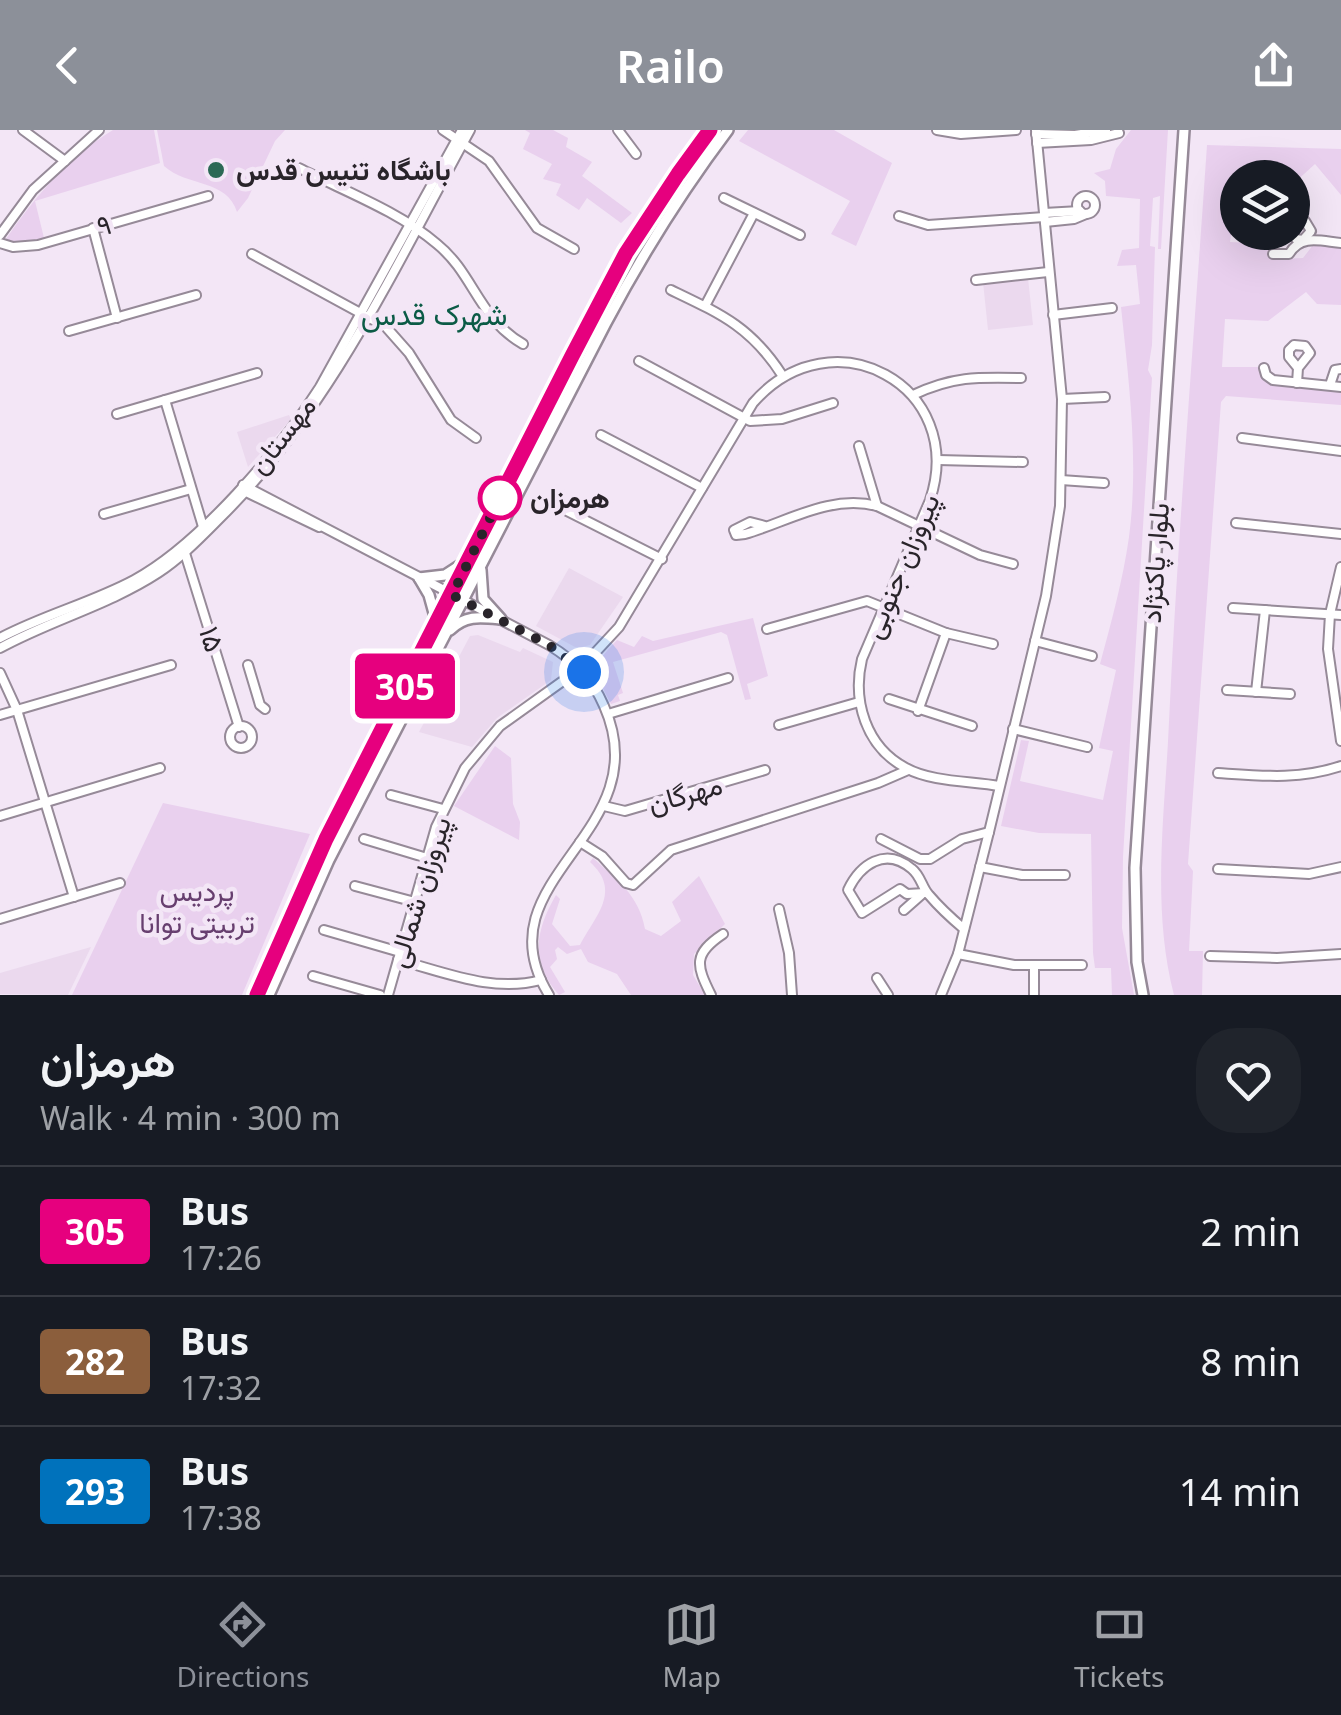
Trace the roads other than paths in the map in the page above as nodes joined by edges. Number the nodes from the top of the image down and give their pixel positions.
1 (23, 130) edge
2 (98, 130) edge
3 (443, 130) edge
4 (470, 130) edge
5 (618, 130) edge
6 (710, 130) edge
7 (728, 130) edge
8 (937, 130) edge
9 (1016, 130) edge
10 (1106, 130) edge
11 (1130, 130) edge
12 (1184, 130) edge
13 (1117, 132) edge
14 (462, 136) edge
15 (1037, 136) edge
16 (1076, 138) junction
17 (636, 154) dead end
18 (65, 162) junction
19 (299, 168) dead end
20 (208, 196) dead end
21 (724, 198) dead end
22 (1083, 212) dead end
23 (754, 213) junction
24 (899, 216) dead end
25 (1044, 218) junction
26 (3, 224) edge
27 (412, 227) junction
28 (93, 228) junction
29 (800, 234) dead end
30 (0, 235) edge
31 (1310, 241) edge
32 (0, 243) edge
33 (1341, 243) edge
34 (574, 249) dead end
35 (1292, 250) edge
36 (252, 254) dead end
37 (1273, 254) dead end
38 (1048, 272) junction
39 (976, 280) dead end
40 (671, 290) dead end
41 (196, 294) dead end
42 (704, 306) junction
43 (1112, 308) dead end
44 (365, 314) junction
45 (1052, 315) junction
46 (117, 318) junction
47 (69, 331) dead end
48 (523, 344) dead end
49 (639, 361) dead end
50 (1264, 368) dead end
51 (1298, 368) dead end
52 (1341, 369) edge
53 (257, 372) dead end
54 (782, 375) junction
55 (1021, 378) dead end
56 (1298, 383) junction
57 (1330, 386) junction
58 (1341, 387) edge
59 (912, 396) junction
60 (1104, 396) dead end
61 (1062, 399) junction
62 (165, 400) junction
63 (833, 403) dead end
64 (117, 414) dead end
65 (743, 417) junction
66 (601, 435) dead end
67 (476, 438) dead end
68 (1242, 438) dead end
69 (858, 446) dead end
70 (1341, 451) edge
71 (938, 460) junction
72 (1024, 462) dead end
73 (1061, 480) junction
74 (1104, 484) dead end
75 (191, 488) junction
76 (702, 488) junction
77 (244, 489) junction
78 (557, 506) dead end
79 (877, 506) junction
80 (104, 514) dead end
81 (1236, 522) dead end
82 (765, 526) dead end
83 (918, 528) junction
84 (204, 530) junction
85 (1341, 534) edge
86 (184, 548) junction
87 (471, 557) junction
88 (662, 560) junction
89 (482, 563) junction
90 (1012, 564) dead end
91 (1341, 567) edge
92 (418, 578) junction
93 (452, 595) junction
94 (463, 600) junction
95 (886, 606) junction
96 (1234, 608) dead end
97 (1264, 610) junction
98 (1330, 614) junction
99 (1341, 615) edge
100 (501, 619) junction
101 (47, 620) junction
102 (437, 624) junction
103 (767, 629) dead end
104 (946, 632) junction
105 (444, 635) junction
106 (0, 638) edge
107 (1035, 641) junction
108 (993, 644) dead end
109 (0, 648) edge
110 (1092, 656) dead end
111 (171, 665) dead end
112 (248, 665) dead end
113 (582, 668) junction
114 (0, 672) edge
115 (728, 678) dead end
116 (1227, 690) dead end
117 (1256, 692) junction
118 (1290, 694) dead end
119 (889, 699) dead end
120 (859, 702) junction
121 (266, 708) dead end
122 (16, 710) junction
123 (918, 711) junction
124 (608, 714) junction
125 (0, 715) edge
126 (1340, 719) edge
127 (780, 726) dead end
128 (972, 726) dead end
129 (238, 727) dead end
130 (1014, 729) junction
131 (1341, 741) edge
132 (1087, 747) dead end
133 (1341, 766) edge
134 (160, 768) dead end
135 (765, 770) dead end
136 (908, 770) junction
137 (1218, 773) dead end
138 (999, 786) junction
139 (391, 795) dead end
140 (44, 803) junction
141 (604, 806) junction
142 (443, 809) junction
143 (0, 816) edge
144 (989, 832) junction
145 (364, 840) dead end
146 (881, 840) dead end
147 (580, 842) junction
148 (427, 858) junction
149 (1341, 867) edge
150 (980, 868) junction
151 (1218, 869) dead end
152 (1065, 875) dead end
153 (120, 884) dead end
154 (355, 886) dead end
155 (925, 893) junction
156 (74, 897) junction
157 (415, 902) junction
158 (779, 909) dead end
159 (904, 910) dead end
160 (0, 919) edge
161 (964, 928) junction
162 (324, 930) dead end
163 (723, 934) dead end
164 (958, 954) junction
165 (1341, 954) edge
166 (399, 956) junction
167 (1210, 956) dead end
168 (1034, 965) junction
169 (1082, 965) dead end
170 (313, 976) dead end
171 (877, 978) dead end
172 (540, 980) junction
173 (257, 995) edge
174 (269, 995) edge
175 (380, 995) edge
176 (388, 995) edge
177 (550, 995) edge
178 (711, 995) edge
179 (792, 995) edge
180 (888, 995) edge
181 (941, 995) edge
182 (1034, 995) edge
183 (1143, 995) edge

1 - 18 street
2 - 18 street
3 - 14 street
4 - 14 street
5 - 17 street
6 - 87 main road
7 - 89 main road
8 - 9 street
10 - 16 street
11 - 13 street
12 - 183 main road, بلوار پاکنژاد
13 - 16 street
14 - 27 street
14 - 34 street
15 - 16 street
15 - 25 street
18 - 26 street
19 - 27 street
20 - 28 street, ۹
21 - 23 street
22 - 25 street
23 - 29 street
23 - 42 street
24 - 25 street
25 - 38 street
26 - 30 street
27 - 44 street, مهستان
27 - 48 street
28 - 32 street, ۹
28 - 46 street
31 - 33 street
35 - 37 street
36 - 44 street
38 - 39 street
38 - 45 street
40 - 42 street
41 - 46 street
42 - 54 street
43 - 45 street
44 - 67 street
44 - 77 street, مهستان
45 - 61 street
46 - 47 street
49 - 65 street
50 - 56 street
51 - 56 street
52 - 57 street
53 - 62 street
54 - 59 street
54 - 65 street
55 - 59 street
56 - 57 street
57 - 58 street
59 - 71 street, پیروزان جنوبی
60 - 61 street
61 - 73 street
62 - 64 street
62 - 75 street
63 - 65 street
65 - 76 street
66 - 76 street
68 - 70 street
69 - 79 street
71 - 72 street
71 - 83 street, پیروزان جنوبی
73 - 74 street
73 - 107 street
75 - 80 street
75 - 84 street
76 - 88 street
77 - 84 street, مهستان
77 - 92 street
78 - 88 street
79 - 82 street
79 - 83 street
81 - 85 street
83 - 90 street
83 - 95 street, پیروزان جنوبی
84 - 86 street, مهستان
86 - 101 street, مهستان
86 - 129 street, ۱۵
87 - 92 main road
87 - 93 main road
88 - 113 street
89 - 94 main road
89 - 100 main road
91 - 98 street
92 - 93 street
92 - 102 main road
93 - 94 street
93 - 102 main road
94 - 100 street
94 - 105 main road
95 - 103 street
95 - 104 street
95 - 120 street, پیروزان جنوبی
96 - 97 street
97 - 98 street
97 - 117 street
98 - 99 street
98 - 126 street
100 - 105 main road
100 - 113 street
101 - 106 street
101 - 109 street
102 - 173 main road
104 - 108 street
104 - 123 street
105 - 174 main road
107 - 110 street
107 - 130 street
111 - 122 street
112 - 121 street
113 - 124 street
113 - 142 street, پیروزان شمالی
114 - 122 street
115 - 124 street
116 - 117 street
117 - 118 street
119 - 123 street
120 - 127 street
120 - 136 street
122 - 125 street
122 - 140 street
123 - 128 street
124 - 141 street
126 - 131 street
130 - 132 street
130 - 138 street
133 - 137 street
134 - 140 street
135 - 141 street, مهرگان
136 - 138 street
136 - 147 street
138 - 144 street
139 - 142 street
140 - 143 street
140 - 156 street
141 - 147 street
142 - 148 street, پیروزان شمالی
144 - 146 street
144 - 150 street
145 - 148 street
147 - 172 street
148 - 157 street, پیروزان شمالی
149 - 151 street
150 - 152 street
150 - 161 street
153 - 156 street
154 - 157 street
155 - 155 street
155 - 159 street
155 - 161 street
156 - 160 street
157 - 166 street, پیروزان شمالی
158 - 179 street
161 - 164 street
162 - 166 street
163 - 178 street
164 - 168 street
164 - 181 street
165 - 167 street
166 - 172 street
166 - 176 street, پیروزان شمالی
168 - 169 street
168 - 182 street
170 - 175 street
171 - 180 street
172 - 177 street

